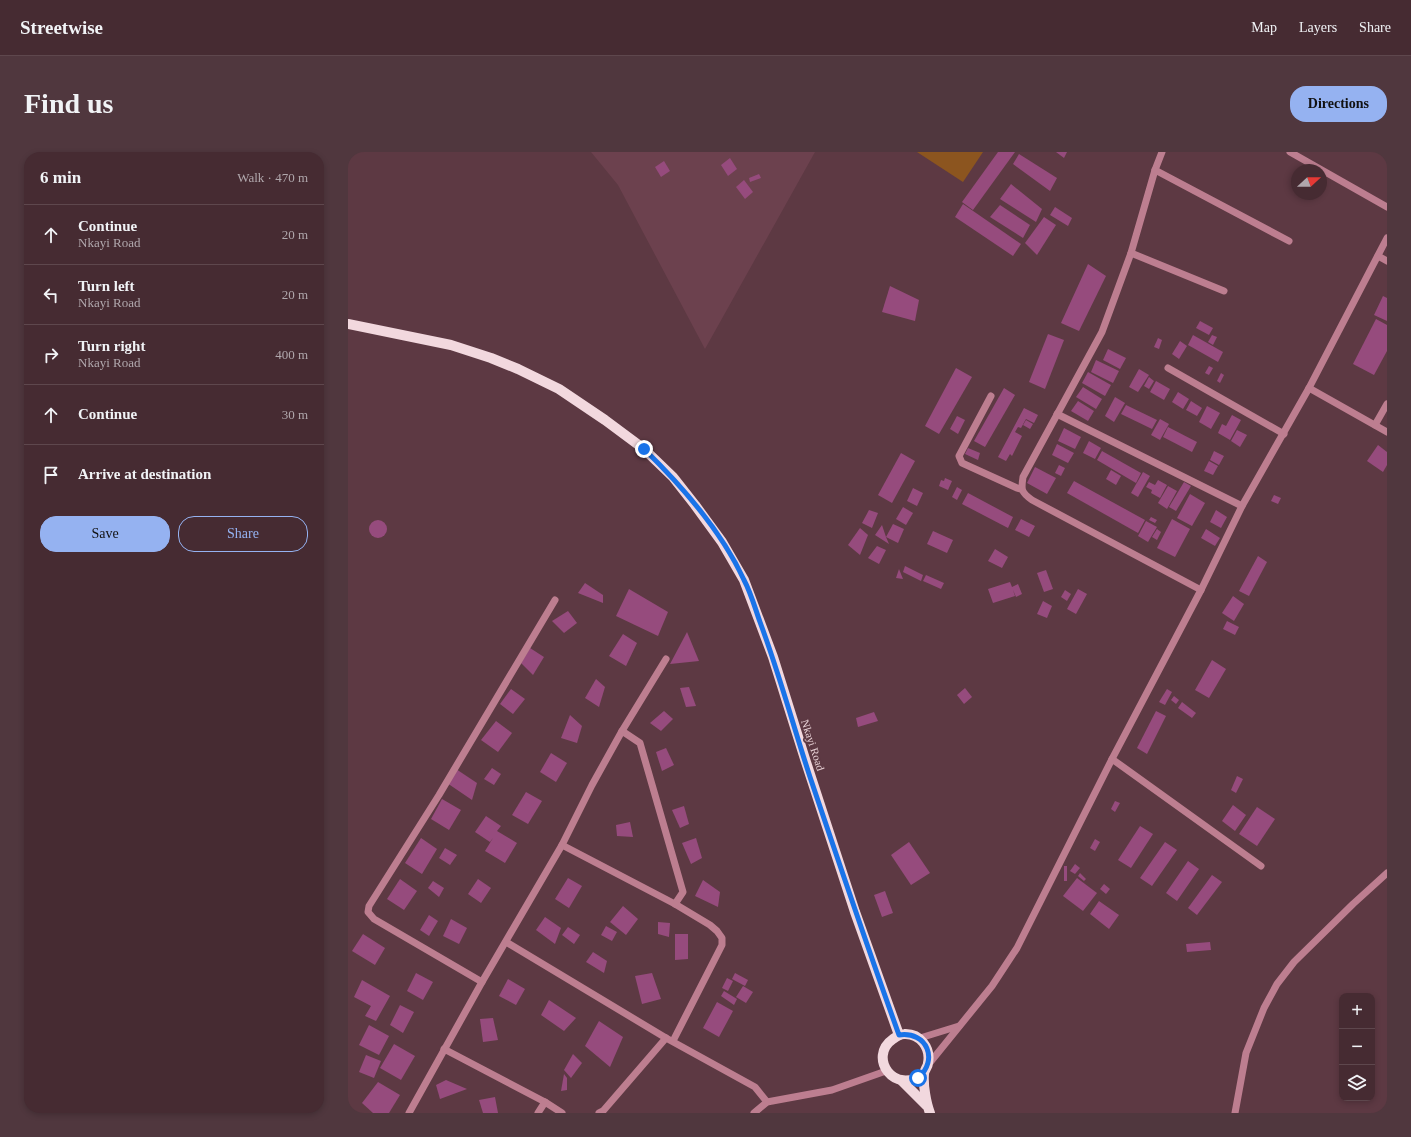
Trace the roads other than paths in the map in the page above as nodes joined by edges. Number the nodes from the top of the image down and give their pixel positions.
1 (1162, 152) edge
2 (1290, 152) edge
3 (1155, 170) junction
4 (1387, 207) edge
5 (1387, 238) edge
6 (1289, 241) dead end
7 (1131, 253) junction
8 (1378, 256) junction
9 (1387, 261) edge
10 (1224, 291) dead end
11 (348, 324) edge
12 (1168, 368) dead end
13 (1309, 388) junction
14 (991, 396) dead end
15 (1387, 404) edge
16 (1057, 414) junction
17 (1375, 426) junction
18 (1387, 432) edge
19 (1284, 434) junction
20 (1022, 489) junction
21 (1242, 506) junction
22 (1201, 590) junction
23 (556, 600) dead end
24 (666, 658) dead end
25 (622, 730) junction
26 (1112, 759) junction
27 (562, 845) junction
28 (1261, 866) dead end
29 (1387, 873) edge
30 (675, 904) junction
31 (506, 942) junction
32 (482, 982) junction
33 (960, 1026) junction
34 (899, 1035) junction
35 (920, 1038) junction
36 (670, 1039) junction
37 (444, 1049) junction
38 (926, 1069) junction
39 (886, 1071) junction
40 (902, 1081) junction
41 (544, 1102) junction
42 (767, 1102) junction
43 (928, 1109) edge
44 (409, 1113) edge
45 (538, 1113) edge
46 (562, 1113) edge
47 (599, 1113) edge
48 (754, 1113) edge
49 (1235, 1113) edge

1 - 3 street
2 - 4 street
3 - 6 street
3 - 7 street
5 - 8 street
7 - 10 street
7 - 16 street
8 - 9 street
8 - 13 street
11 - 34 main road, Nkayi Road
12 - 19 street
13 - 17 street
13 - 19 street
14 - 20 street
15 - 17 street
16 - 20 street
16 - 21 street
17 - 18 street
19 - 21 street
20 - 22 street
21 - 22 street
22 - 26 street
23 - 32 street
24 - 25 street
25 - 27 street
25 - 30 street
26 - 28 street
26 - 33 street
27 - 30 street
27 - 31 street
29 - 49 street
30 - 36 street
31 - 32 street
31 - 36 street
32 - 37 street
33 - 35 street
33 - 38 street
34 - 35 main road
34 - 39 main road
35 - 38 main road
36 - 42 street
36 - 47 street
37 - 41 street
37 - 44 street
38 - 40 main road
38 - 43 main road
39 - 40 main road
39 - 42 street
40 - 43 main road
41 - 45 street
41 - 46 street
42 - 48 street

